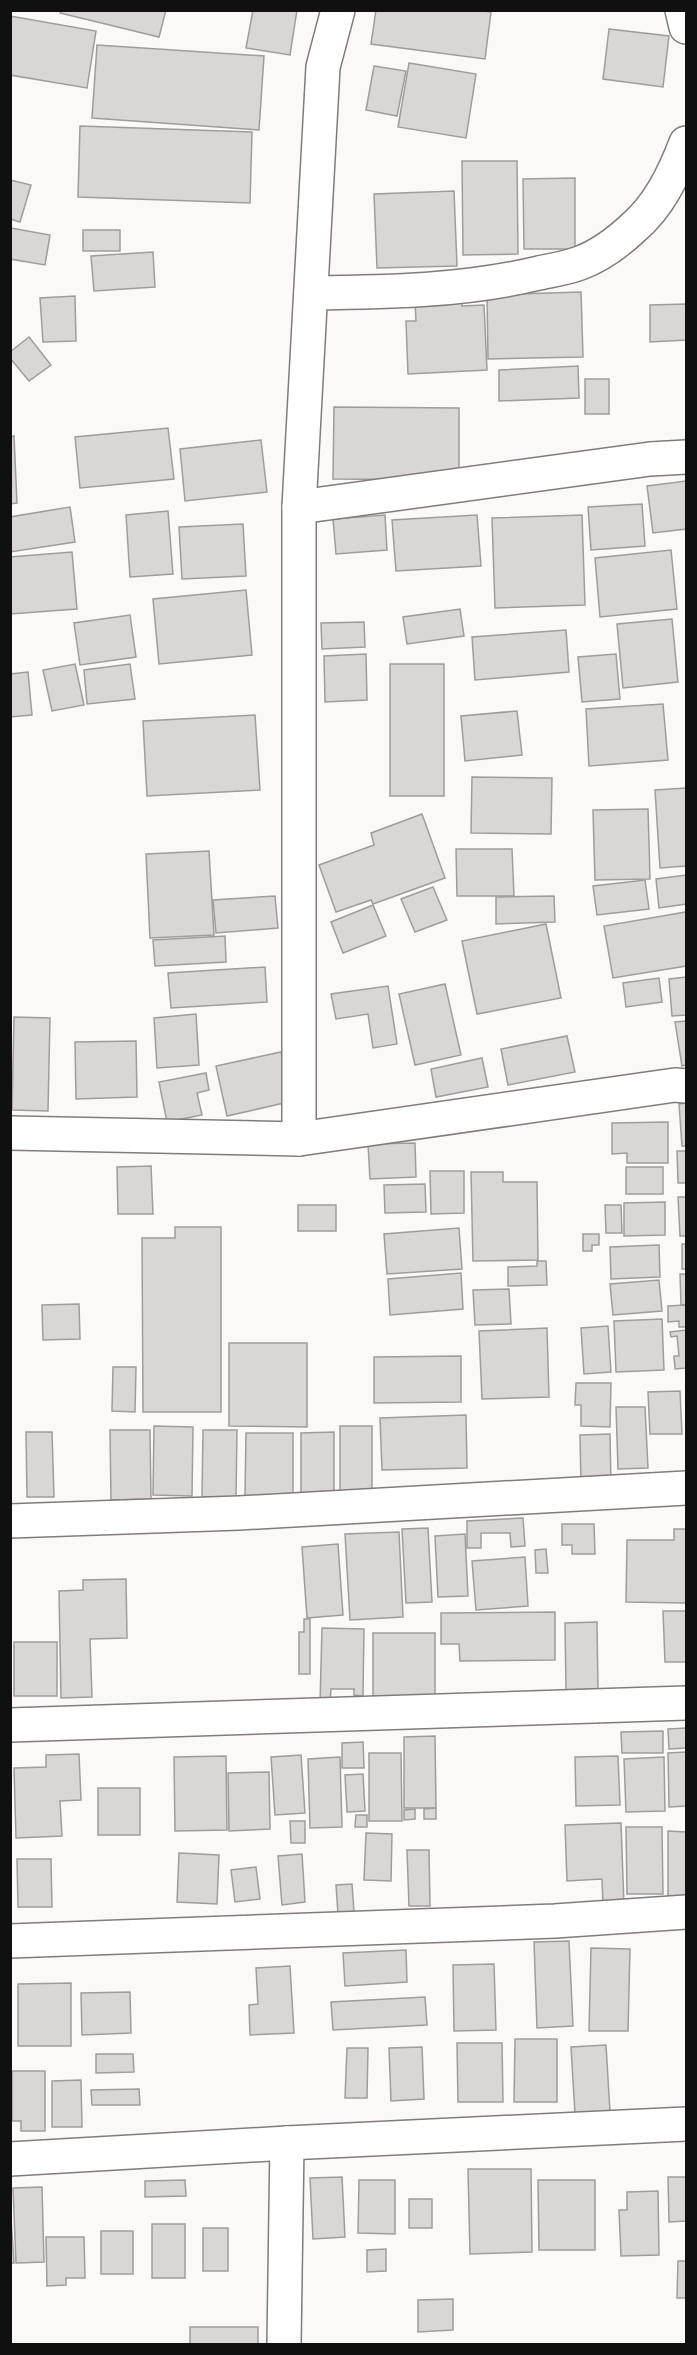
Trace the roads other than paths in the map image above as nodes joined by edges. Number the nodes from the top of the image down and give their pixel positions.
1 (338, 10) edge
2 (682, 10) edge
3 (687, 27) edge
4 (687, 143) edge
5 (311, 293) junction
6 (687, 457) edge
7 (298, 507) junction
8 (687, 1086) edge
9 (10, 1133) edge
10 (298, 1139) junction
11 (687, 1488) edge
12 (10, 1521) edge
13 (687, 1703) edge
14 (10, 1725) edge
15 (687, 1912) edge
16 (10, 1941) edge
17 (687, 2124) edge
18 (287, 2143) junction
19 (10, 2159) edge
20 (284, 2344) edge

1 - 5 street
2 - 3 street
4 - 5 street
5 - 7 street
6 - 7 street
7 - 10 street
8 - 10 street
9 - 10 street
11 - 12 street
13 - 14 street
15 - 16 street
17 - 18 street
18 - 19 street
18 - 20 street

